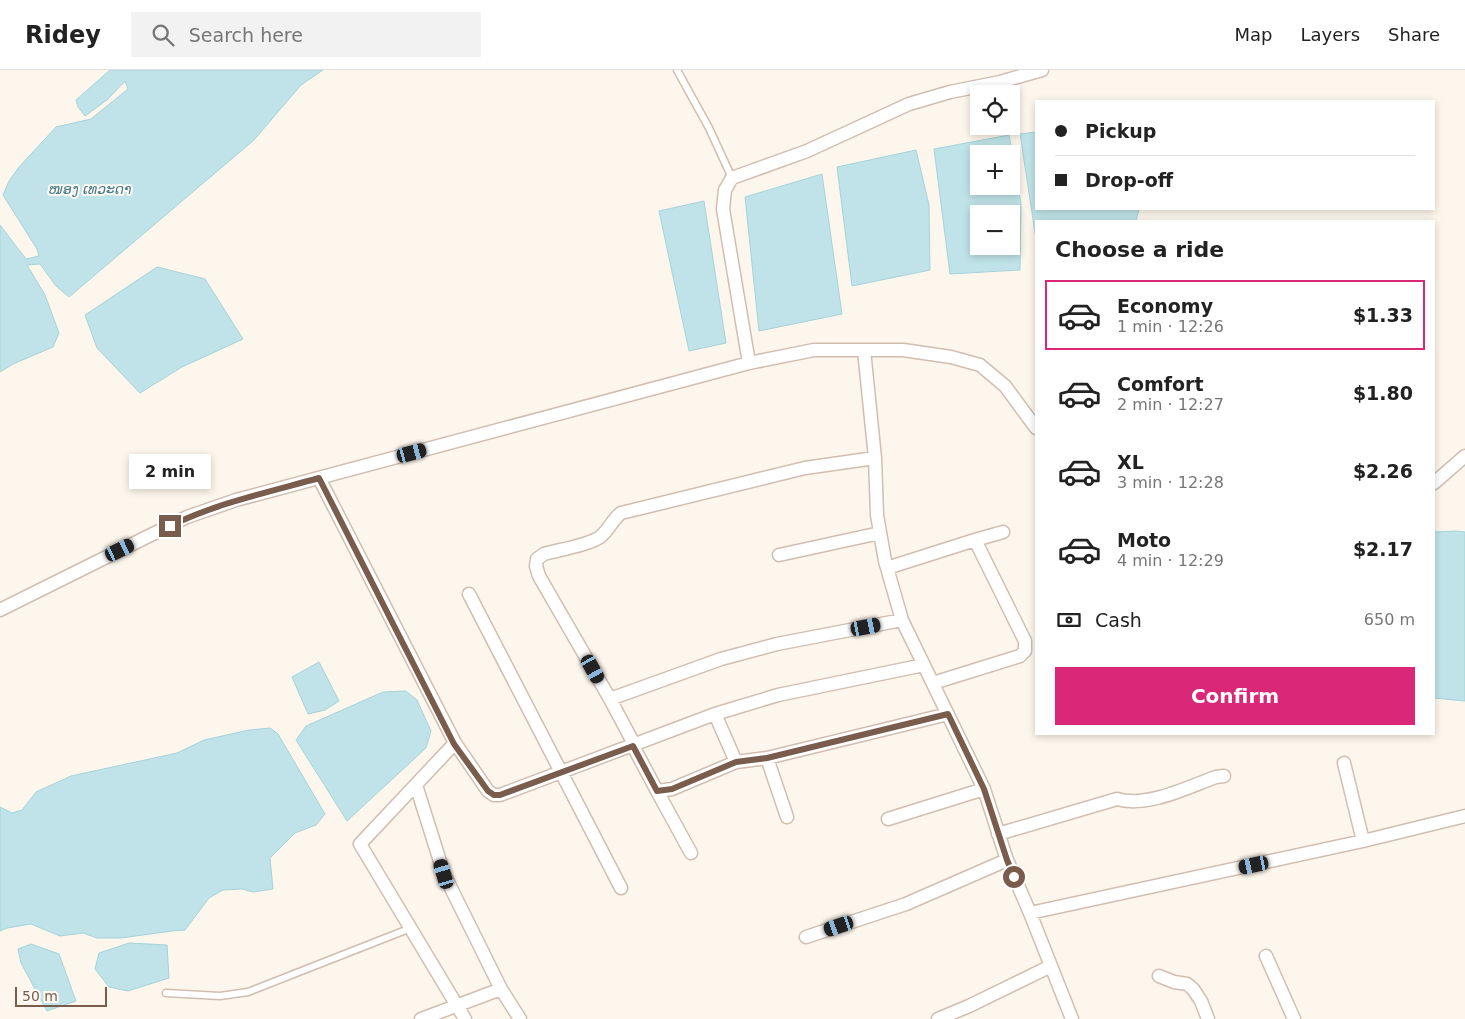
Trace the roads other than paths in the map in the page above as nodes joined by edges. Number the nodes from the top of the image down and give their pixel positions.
1 (677, 70) edge
2 (1042, 70) edge
3 (732, 178) junction
4 (864, 350) junction
5 (749, 363) junction
6 (1035, 427) edge
7 (1465, 456) edge
8 (875, 458) junction
9 (319, 478) junction
10 (1435, 482) edge
11 (1003, 532) dead end
12 (880, 533) junction
13 (975, 540) junction
14 (778, 556) dead end
15 (887, 568) junction
16 (469, 594) dead end
17 (0, 610) edge
18 (902, 620) junction
19 (924, 665) junction
20 (933, 683) junction
21 (610, 699) junction
22 (716, 714) junction
23 (948, 714) junction
24 (454, 744) junction
25 (633, 745) junction
26 (767, 758) junction
27 (736, 762) junction
28 (1344, 763) dead end
29 (561, 772) junction
30 (1224, 776) dead end
31 (416, 785) junction
32 (984, 789) junction
33 (657, 791) junction
34 (1465, 816) edge
35 (787, 817) dead end
36 (888, 819) dead end
37 (998, 834) junction
38 (1363, 841) junction
39 (691, 853) dead end
40 (1007, 860) junction
41 (621, 888) dead end
42 (1030, 913) junction
43 (411, 928) junction
44 (806, 937) dead end
45 (1266, 956) dead end
46 (1051, 966) junction
47 (1159, 976) dead end
48 (501, 989) junction
49 (166, 993) dead end
50 (458, 1005) junction
51 (945, 1018) edge
52 (422, 1019) edge
53 (466, 1019) edge
54 (520, 1019) edge
55 (1072, 1019) edge
56 (1208, 1019) edge
57 (1294, 1019) edge

1 - 3 lane
2 - 3 street
3 - 5 street
4 - 5 street
4 - 6 street
4 - 8 street
5 - 9 street
7 - 10 street
8 - 12 street
8 - 21 street
9 - 17 street
9 - 24 street
11 - 13 street
12 - 14 street
12 - 15 street
13 - 15 street
13 - 20 street
15 - 18 street
16 - 29 street
18 - 19 street
18 - 21 street
19 - 20 street
19 - 22 street
20 - 23 street
21 - 25 street
22 - 25 street
22 - 27 street
23 - 26 street
23 - 32 street
24 - 29 street
24 - 31 street
25 - 29 street
25 - 33 street
26 - 27 street
26 - 35 street
27 - 33 street
28 - 38 street
29 - 41 street
30 - 37 street
31 - 43 street
31 - 48 street
32 - 36 street
32 - 37 street
33 - 39 street
34 - 38 street
37 - 40 street
38 - 42 street
40 - 42 street
40 - 44 street
42 - 46 street
43 - 49 lane
43 - 50 street
45 - 57 street
46 - 51 street
46 - 55 street
47 - 56 street
48 - 50 street
48 - 54 street
50 - 52 street
50 - 53 street

